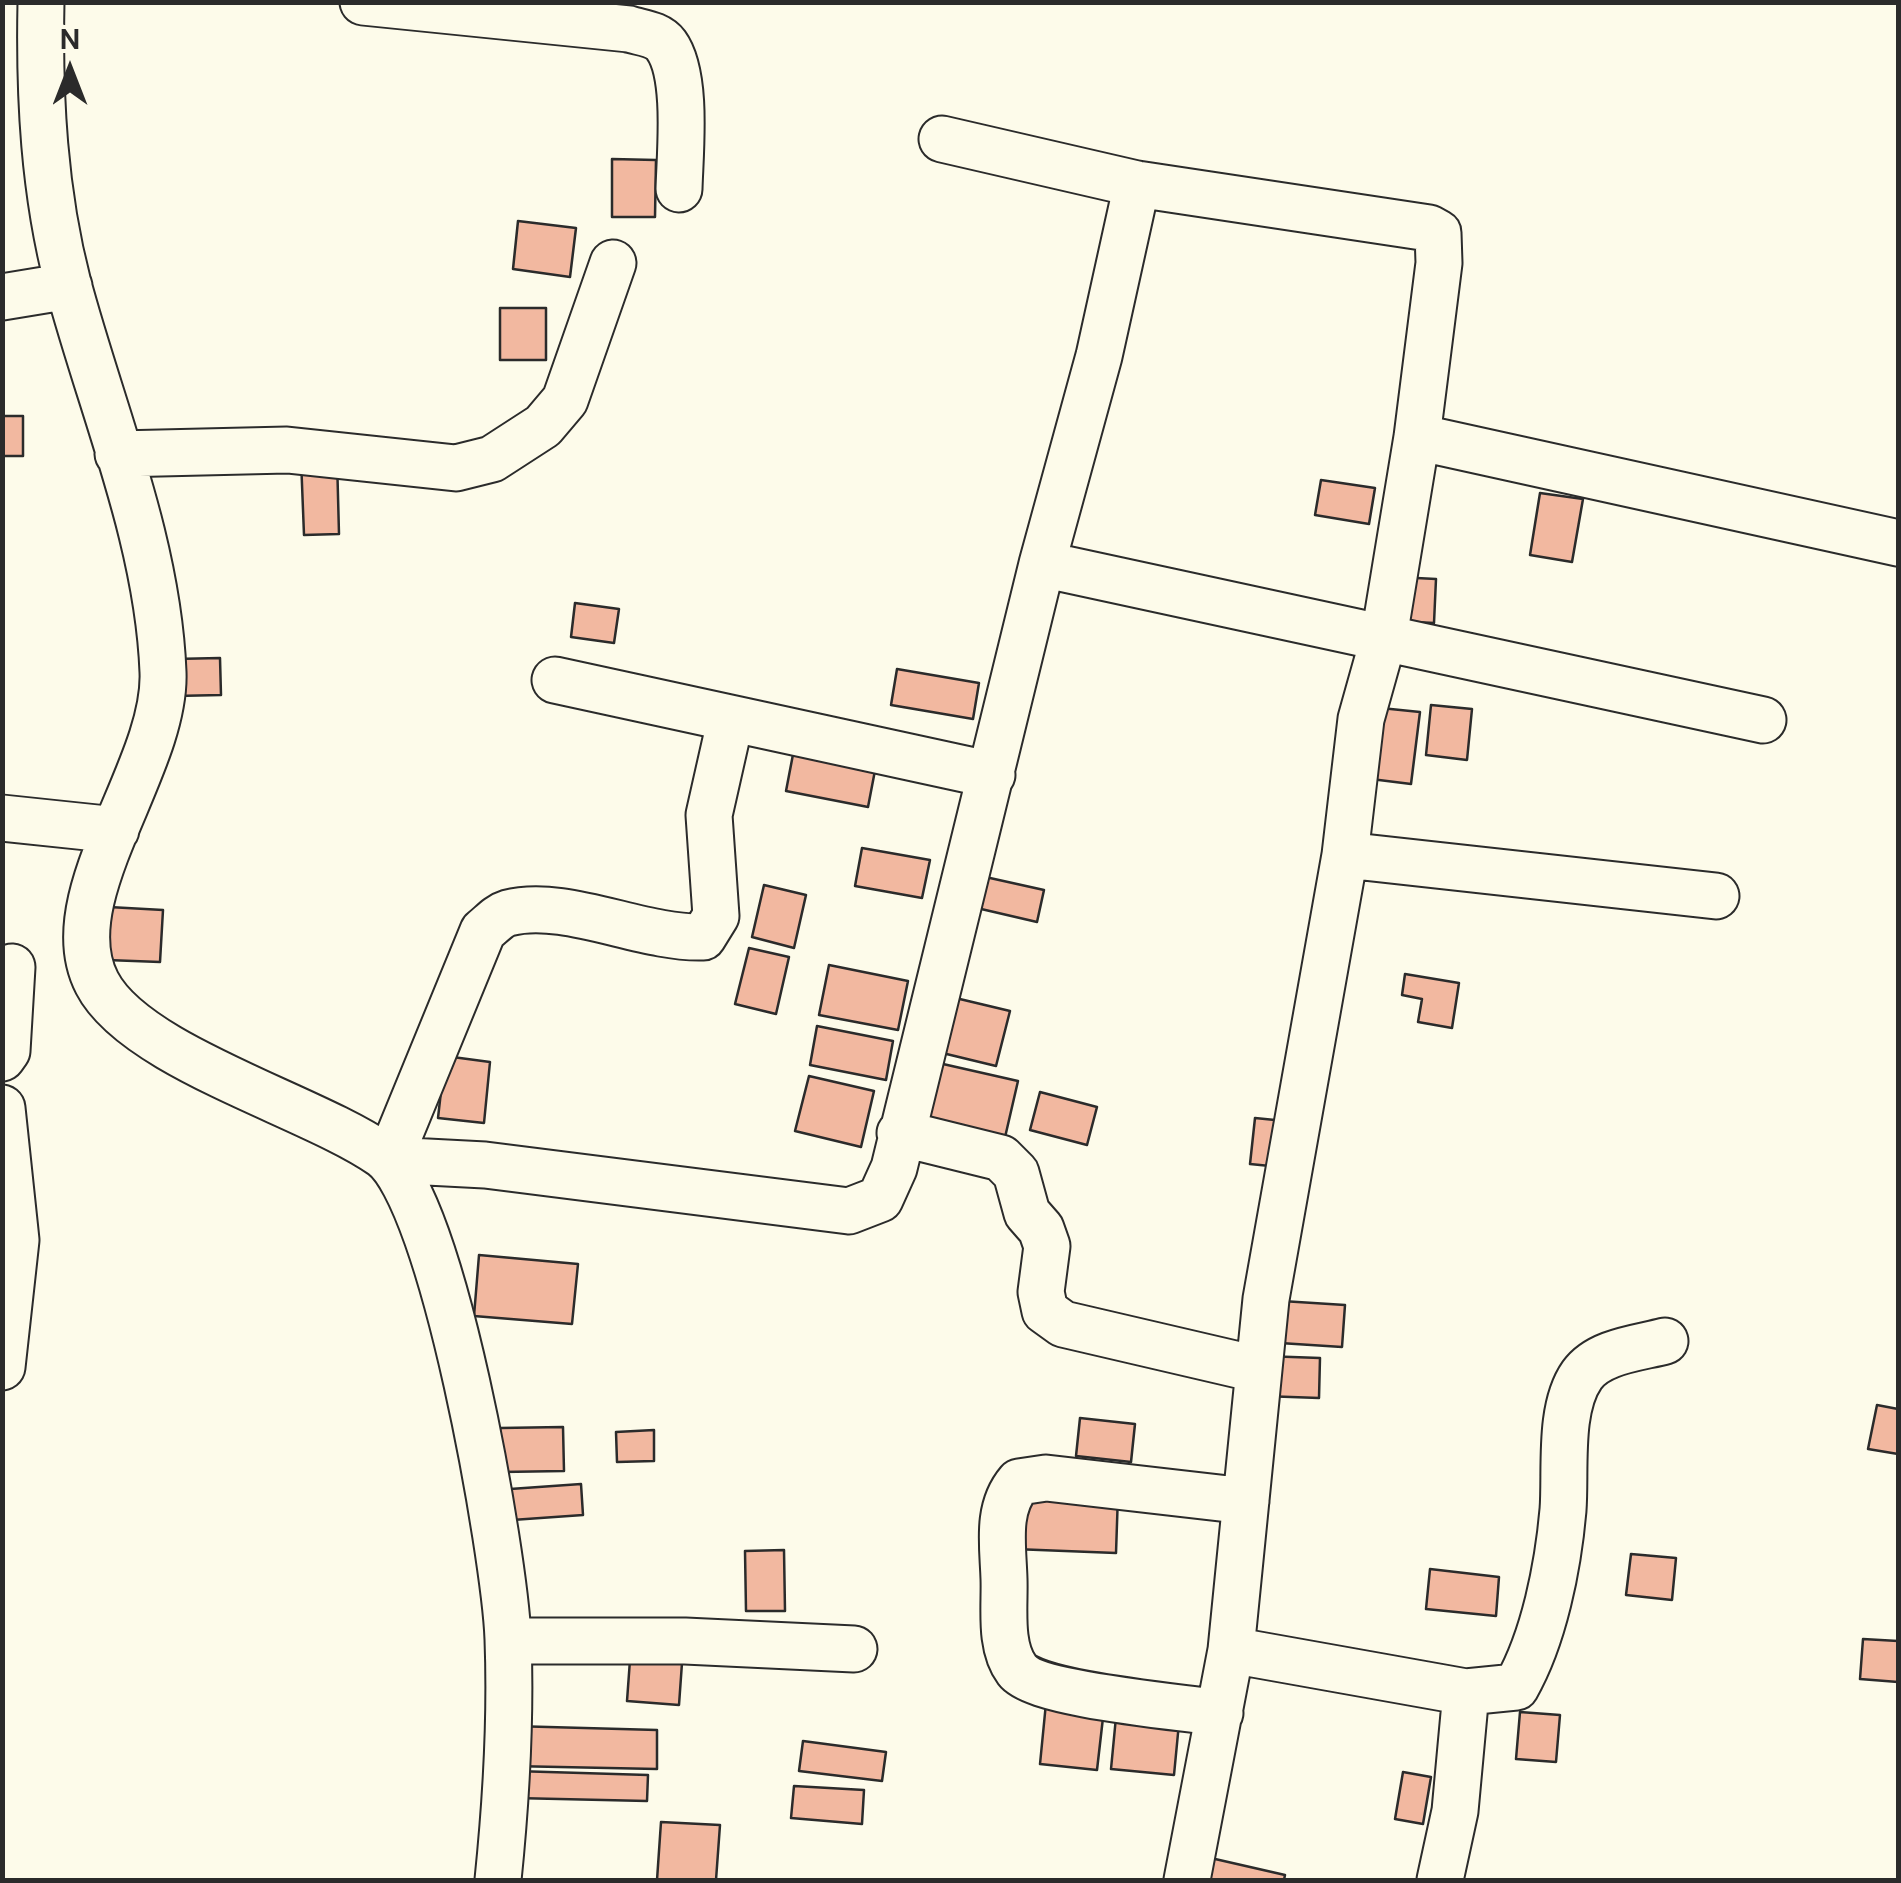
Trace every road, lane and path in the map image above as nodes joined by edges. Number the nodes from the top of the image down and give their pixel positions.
1 (42, 2) edge
2 (363, 2) edge
3 (942, 139) dead end
4 (1137, 184) junction
5 (679, 189) dead end
6 (613, 263) dead end
7 (69, 286) junction
8 (2, 297) edge
9 (1418, 437) junction
10 (118, 454) junction
11 (1898, 542) edge
12 (1042, 564) junction
13 (1384, 637) junction
14 (555, 680) dead end
15 (1762, 720) dead end
16 (730, 722) junction
17 (992, 774) junction
18 (2, 818) edge
19 (116, 830) junction
20 (1345, 855) junction
21 (1716, 896) dead end
22 (85, 952) junction
23 (7, 965) edge
24 (2, 1058) edge
25 (2, 1108) edge
26 (900, 1133) junction
27 (389, 1160) junction
28 (1665, 1341) dead end
29 (2, 1367) edge
30 (1256, 1369) junction
31 (1246, 1501) junction
32 (508, 1641) junction
33 (854, 1648) dead end
34 (1231, 1650) junction
35 (1466, 1692) junction
36 (1220, 1712) junction
37 (498, 1880) edge
38 (1188, 1880) edge
39 (1440, 1880) edge

1 - 7 street
2 - 5 street
3 - 4 street
4 - 9 street
4 - 12 street
6 - 10 street
7 - 8 street
7 - 10 street
9 - 11 street
9 - 13 street
10 - 19 street
12 - 13 street
12 - 17 street
13 - 15 street
13 - 20 street
14 - 16 street
16 - 17 street
16 - 27 street
17 - 26 street
18 - 19 street
19 - 22 street
20 - 21 street
20 - 30 street
22 - 23 street
22 - 27 street
23 - 24 street
25 - 29 street
26 - 27 street
26 - 30 street
27 - 32 street
28 - 35 street
30 - 31 street
31 - 34 street
31 - 36 street
32 - 33 street
32 - 37 street
34 - 35 street
34 - 36 street
35 - 39 street
36 - 38 street

